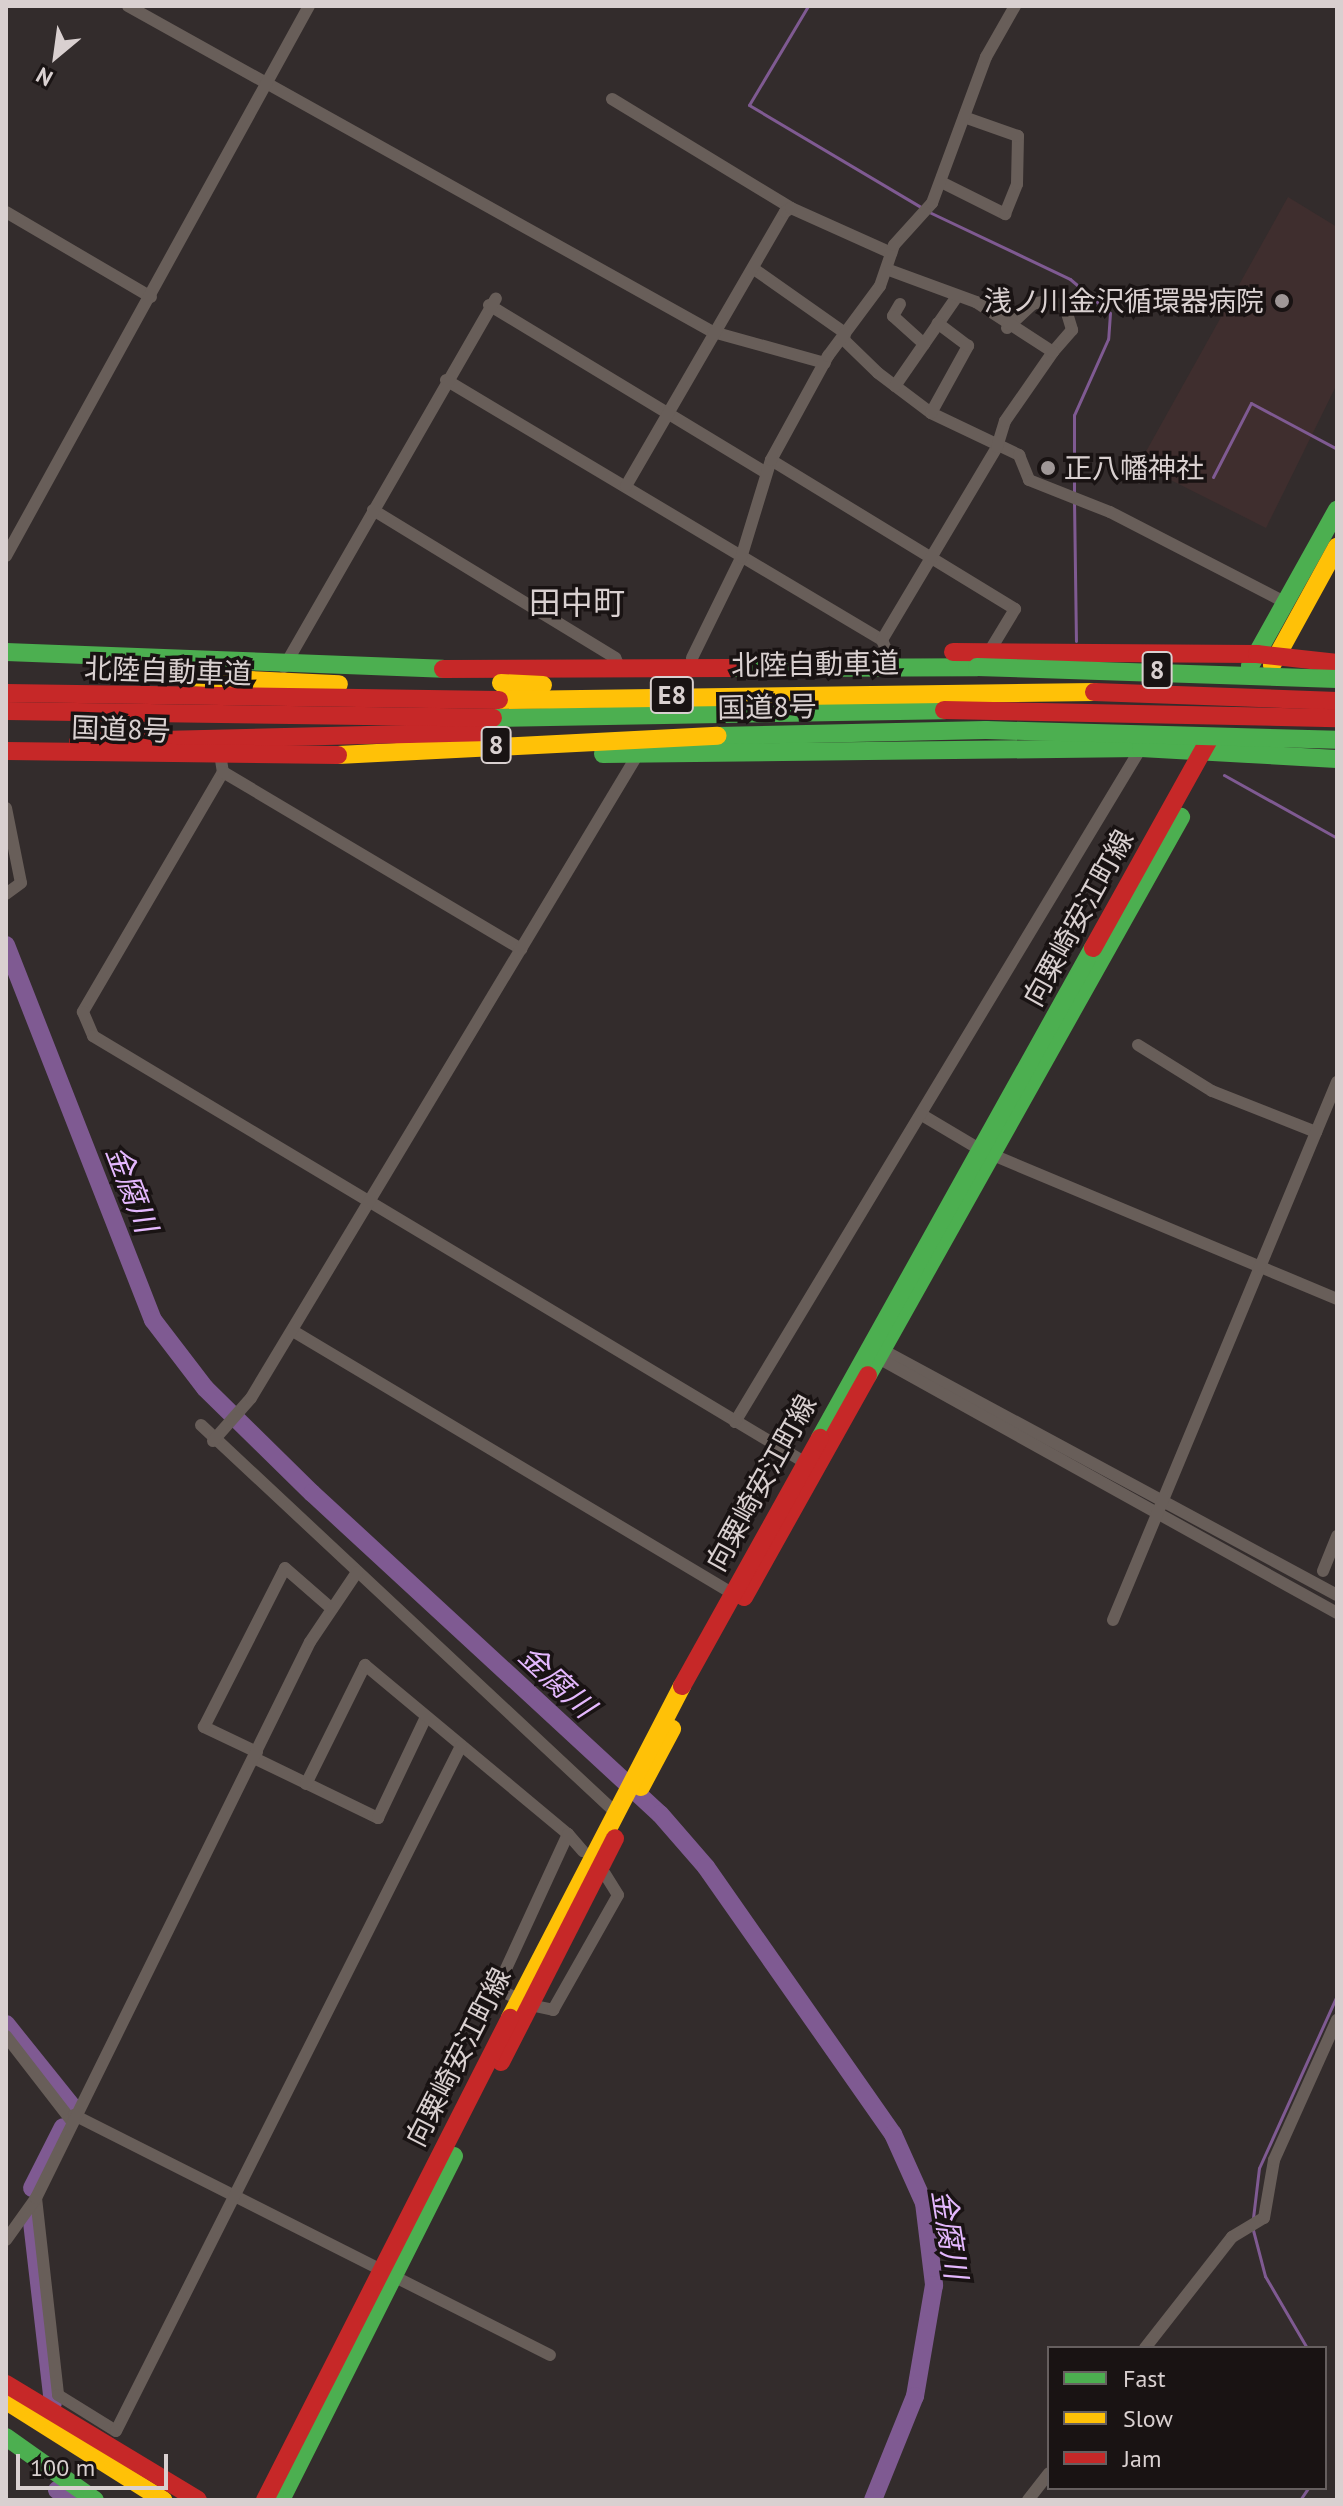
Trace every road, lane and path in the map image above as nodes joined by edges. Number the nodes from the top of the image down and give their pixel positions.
1 (128, 6) edge
2 (309, 6) edge
3 (1015, 6) edge
4 (266, 84) junction
5 (612, 99) dead end
6 (964, 117) junction
7 (941, 182) junction
8 (791, 208) junction
9 (6, 212) edge
10 (891, 253) junction
11 (754, 269) junction
12 (889, 270) junction
13 (151, 297) junction
14 (956, 298) junction
15 (900, 304) dead end
16 (938, 323) junction
17 (1007, 328) junction
18 (720, 333) junction
19 (844, 340) junction
20 (924, 344) junction
21 (1053, 352) junction
22 (825, 363) junction
23 (446, 380) junction
24 (895, 386) junction
25 (670, 413) junction
26 (931, 413) junction
27 (997, 447) junction
28 (768, 466) junction
29 (626, 486) junction
30 (373, 510) junction
31 (1337, 510) edge
32 (1337, 547) edge
33 (6, 556) edge
34 (931, 557) junction
35 (741, 558) junction
36 (1284, 602) junction
37 (884, 646) junction
38 (989, 652) junction
39 (6, 654) edge
40 (1257, 654) junction
41 (1278, 657) junction
42 (1337, 663) edge
43 (688, 664) junction
44 (284, 667) junction
45 (621, 670) junction
46 (1337, 679) edge
47 (829, 691) junction
48 (6, 693) edge
49 (1337, 701) edge
50 (6, 711) edge
51 (773, 711) junction
52 (1337, 718) edge
53 (649, 738) junction
54 (1337, 740) edge
55 (1141, 748) junction
56 (10, 751) edge
57 (1210, 751) junction
58 (417, 752) junction
59 (638, 754) junction
60 (1337, 759) edge
61 (222, 766) junction
62 (6, 808) edge
63 (9, 893) edge
64 (521, 949) junction
65 (1138, 1045) dead end
66 (1337, 1082) edge
67 (922, 1115) junction
68 (1316, 1132) junction
69 (988, 1151) junction
70 (369, 1204) junction
71 (1260, 1267) junction
72 (1337, 1299) edge
73 (293, 1331) junction
74 (877, 1353) junction
75 (735, 1422) junction
76 (201, 1425) dead end
77 (215, 1438) junction
78 (810, 1466) junction
79 (1163, 1502) junction
80 (1156, 1517) junction
81 (1337, 1536) edge
82 (1323, 1571) dead end
83 (357, 1572) junction
84 (1337, 1595) edge
85 (738, 1597) junction
86 (332, 1609) junction
87 (1337, 1613) edge
88 (1113, 1620) dead end
89 (426, 1717) junction
90 (461, 1746) junction
91 (255, 1755) junction
92 (306, 1784) junction
93 (619, 1817) junction
94 (568, 1834) junction
95 (583, 1851) dead end
96 (605, 1874) dead end
97 (524, 2002) junction
98 (1337, 2020) edge
99 (6, 2036) edge
100 (72, 2118) junction
101 (235, 2196) junction
102 (36, 2198) junction
103 (6, 2240) edge
104 (388, 2273) junction
105 (1147, 2346) edge
106 (550, 2355) dead end
107 (6, 2384) edge
108 (6, 2401) edge
109 (6, 2437) edge
110 (1047, 2476) edge
111 (95, 2500) edge
112 (163, 2500) edge
113 (198, 2500) edge
114 (265, 2500) edge
115 (281, 2500) edge
116 (1028, 2500) edge

1 - 4 street
2 - 4 street
3 - 6 street
4 - 13 street
4 - 18 street
5 - 8 street
6 - 7 street
6 - 7 street
7 - 10 street
8 - 10 street
8 - 11 street
9 - 13 street
10 - 12 street
11 - 18 street
11 - 19 street
12 - 14 street
12 - 19 street
13 - 33 street
14 - 16 street
14 - 17 street
15 - 20 street
16 - 20 street
16 - 26 street
17 - 21 street
17 - 21 street
18 - 22 street
18 - 25 street
19 - 22 street
19 - 24 street
20 - 24 street
21 - 27 street
22 - 28 street
23 - 25 street
23 - 29 street
23 - 30 street
24 - 26 street
25 - 28 street
25 - 29 street
26 - 27 street
27 - 34 street
27 - 36 street
28 - 34 street
28 - 35 street
29 - 35 street
30 - 44 street
30 - 45 street
31 - 36 main road, 向粟崎安江町線
32 - 41 main road, 向粟崎安江町線
34 - 37 street
34 - 38 street
35 - 37 street
35 - 43 street
36 - 40 main road, 向粟崎安江町線
37 - 38 main road
37 - 43 main road
38 - 40 main road
39 - 44 main road
39 - 47 main road, bridge
40 - 41 main road
40 - 57 main road, 向粟崎安江町線
41 - 42 main road
41 - 57 main road, 向粟崎安江町線
43 - 45 main road
43 - 46 main road, 国道8号 / 8, bridge
43 - 53 street
44 - 45 main road
47 - 48 main road, 北陸自動車道 / E8, bridge
47 - 49 main road, 北陸自動車道 / E8, bridge
50 - 51 main road, 北陸自動車道 / E8, bridge
51 - 52 main road, 北陸自動車道 / E8, bridge
51 - 56 main road, bridge
53 - 54 main road, 国道8号 / 8, bridge
53 - 58 main road, 国道8号 / 8
55 - 57 main road
55 - 59 main road
55 - 67 street
56 - 61 main road, 国道8号 / 8
57 - 60 main road
57 - 69 main road, 向粟崎安江町線
58 - 59 main road
58 - 61 main road, 国道8号 / 8
59 - 64 street
61 - 64 street
61 - 70 street
62 - 63 street
64 - 70 street
65 - 68 street
66 - 68 street
67 - 69 street
67 - 75 street
68 - 71 street
69 - 71 street
69 - 74 main road, 向粟崎安江町線
70 - 73 street
70 - 75 street
71 - 72 street
71 - 79 street
73 - 77 street
73 - 85 street
74 - 78 main road, 向粟崎安江町線
74 - 79 street
74 - 80 street
75 - 78 street
76 - 77 street
77 - 83 street
78 - 85 main road, 向粟崎安江町線
79 - 80 street
79 - 84 street
80 - 87 street
80 - 88 street
81 - 82 street
83 - 86 street
83 - 93 street
85 - 93 main road, 向粟崎安江町線
86 - 91 street
86 - 91 street
89 - 90 street
89 - 92 street
89 - 92 street
90 - 94 street
90 - 101 street
91 - 92 street
91 - 100 street
93 - 97 main road, 向粟崎安江町線
94 - 95 street
94 - 97 street
96 - 97 street
97 - 104 main road, 向粟崎安江町線
98 - 105 street
99 - 100 street
100 - 101 street
100 - 102 street
101 - 102 street
101 - 104 street
102 - 103 street
104 - 106 street
104 - 114 main road, 向粟崎安江町線
104 - 115 main road, 向粟崎安江町線
107 - 113 main road
108 - 112 main road
109 - 111 main road
110 - 116 street

